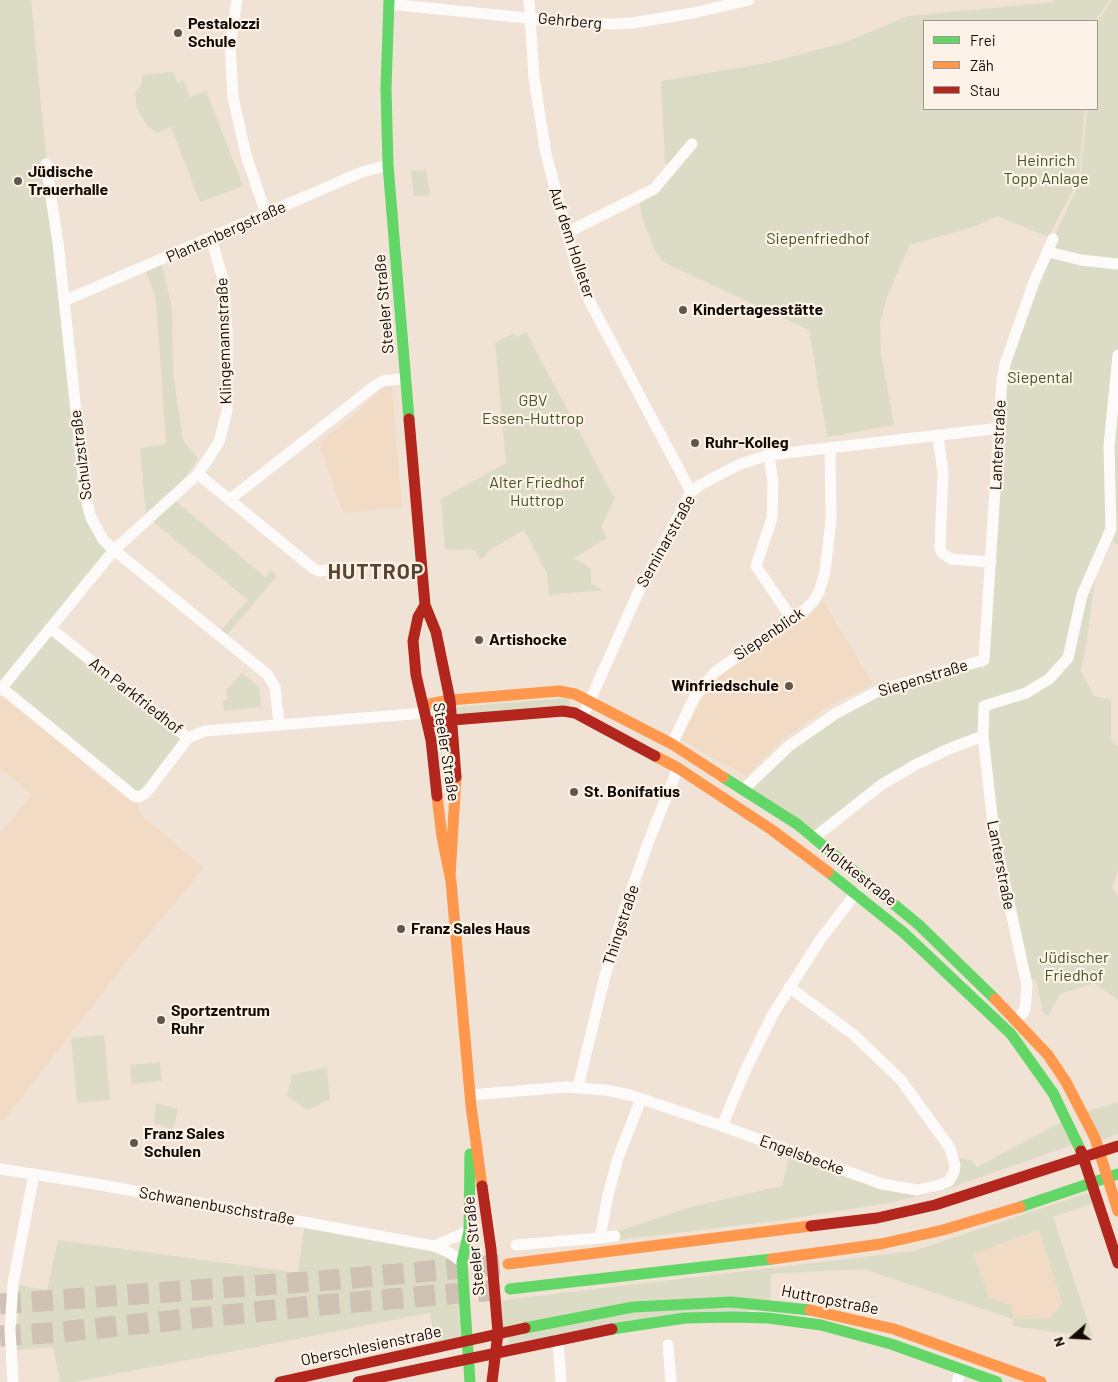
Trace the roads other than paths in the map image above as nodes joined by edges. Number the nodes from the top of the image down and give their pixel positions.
1 (237, 0) edge
2 (529, 0) edge
3 (749, 0) edge
4 (389, 2) edge
5 (530, 18) junction
6 (692, 144) dead end
7 (46, 164) dead end
8 (388, 165) junction
9 (266, 214) junction
10 (566, 233) junction
11 (211, 238) junction
12 (1053, 239) dead end
13 (1048, 252) junction
14 (1118, 264) edge
15 (64, 301) junction
16 (1118, 355) edge
17 (406, 378) junction
18 (1000, 428) junction
19 (938, 436) junction
20 (830, 448) junction
21 (769, 456) junction
22 (198, 474) junction
23 (691, 492) junction
24 (228, 500) junction
25 (114, 550) junction
26 (991, 562) junction
27 (327, 570) dead end
28 (425, 605) junction
29 (792, 619) junction
30 (50, 628) junction
31 (984, 660) joint
32 (1, 689) edge
33 (450, 700) junction
34 (590, 701) junction
35 (426, 713) junction
36 (583, 716) junction
37 (452, 721) junction
38 (279, 724) junction
39 (983, 736) junction
40 (188, 738) junction
41 (672, 744) junction
42 (678, 768) junction
43 (744, 789) junction
44 (814, 837) junction
45 (450, 877) junction
46 (856, 893) junction
47 (789, 987) junction
48 (1018, 1020) junction
49 (578, 1087) junction
50 (641, 1099) junction
51 (470, 1100) junction
52 (722, 1126) junction
53 (1118, 1146) edge
54 (0, 1169) edge
55 (34, 1174) junction
56 (1118, 1174) edge
57 (1115, 1194) edge
58 (1098, 1200) junction
59 (1118, 1211) edge
60 (469, 1231) junction
61 (615, 1236) dead end
62 (600, 1238) junction
63 (516, 1245) dead end
64 (434, 1246) junction
65 (462, 1262) junction
66 (1118, 1263) edge
67 (508, 1264) tunnel mouth
68 (510, 1289) tunnel mouth
69 (603, 1313) junction
70 (604, 1330) junction
71 (498, 1332) junction
72 (468, 1340) junction
73 (558, 1341) junction
74 (668, 1345) dead end
75 (496, 1354) junction
76 (475, 1358) junction
77 (961, 1369) junction
78 (12, 1382) edge
79 (280, 1382) edge
80 (358, 1382) edge
81 (470, 1382) edge
82 (484, 1382) edge
83 (492, 1382) edge
84 (561, 1382) edge
85 (672, 1382) edge
86 (956, 1382) edge
87 (997, 1382) edge
88 (1042, 1382) edge

1 - 9 street
2 - 5 street, Auf dem Holleter
3 - 5 street, Gehrberg
4 - 5 street, Gehrberg
4 - 8 main road, Steeler Straße
5 - 10 street, Auf dem Holleter
6 - 10 street
7 - 15 street, Schulzstraße
8 - 9 street, Plantenbergstraße
8 - 17 main road, Steeler Straße
9 - 11 street, Plantenbergstraße
10 - 23 street, Auf dem Holleter
11 - 15 street, Plantenbergstraße
11 - 22 street, Klingemannstraße
12 - 13 street, Lanterstraße
13 - 14 street
13 - 18 street, Lanterstraße
15 - 25 street, Schulzstraße
16 - 39 street, Lanterstraße
17 - 24 street
17 - 28 main road, Steeler Straße
18 - 19 street, Seminarstraße
18 - 26 street, Lanterstraße
19 - 20 street, Seminarstraße
19 - 26 street
20 - 21 street, Seminarstraße
20 - 29 street, Siepenblick
21 - 23 street, Seminarstraße
21 - 29 street
22 - 24 street
22 - 25 street, Klingemannstraße
23 - 34 street, Seminarstraße
24 - 27 street
25 - 30 street, Am Parkfriedhof
25 - 38 street, Schulzstraße
26 - 31 street, Lanterstraße
28 - 33 main road, Steeler Straße
28 - 35 main road, Steeler Straße
29 - 41 street, Siepenblick
30 - 32 street, Am Parkfriedhof
30 - 40 street, Am Parkfriedhof
31 - 43 street, Siepenstraße
32 - 40 street, Am Parkfriedhof
33 - 34 main road, Moltkestraße
33 - 35 main road, Moltkestraße
33 - 37 main road, Steeler Straße
34 - 36 street, Seminarstraße
34 - 41 main road, Moltkestraße
35 - 37 main road, Moltkestraße
35 - 38 street
35 - 45 main road, Steeler Straße
36 - 37 main road, Moltkestraße
36 - 42 main road, Moltkestraße
37 - 45 main road, Steeler Straße
38 - 40 street
39 - 44 street
39 - 48 street, Lanterstraße
41 - 43 main road, Moltkestraße
42 - 46 main road, Moltkestraße
42 - 49 street, Thingstraße
43 - 44 main road, Moltkestraße
44 - 48 main road, Moltkestraße
45 - 51 main road, Steeler Straße
46 - 47 street
46 - 58 main road, Moltkestraße
47 - 52 street
47 - 52 street, Engelsbecke
48 - 57 main road, Moltkestraße
49 - 50 street, Engelsbecke
49 - 51 street, Engelsbecke
50 - 52 street, Engelsbecke
50 - 62 street
51 - 60 main road, Steeler Straße
51 - 71 main road, Steeler Straße
53 - 67 main road
54 - 55 street, Schwanenbuschstraße
55 - 64 street, Schwanenbuschstraße
55 - 78 street
56 - 68 main road
57 - 58 street
57 - 59 main road, Moltkestraße
58 - 66 main road, Moltkestraße
60 - 64 street
60 - 65 main road, Steeler Straße
61 - 62 street
62 - 63 street
64 - 65 street, Schwanenbuschstraße
65 - 72 main road, Steeler Straße
69 - 70 street
69 - 71 main road, Huttropstraße
69 - 88 main road, Huttropstraße
70 - 73 main road, Huttropstraße
70 - 77 main road, Huttropstraße
71 - 72 main road, Huttropstraße
71 - 75 main road, Steeler Straße
72 - 76 main road, Steeler Straße
72 - 79 main road, Oberschlesienstraße
73 - 75 main road, Huttropstraße
73 - 84 street
74 - 85 street
75 - 76 main road, Huttropstraße
75 - 83 main road, Steeler Straße
76 - 80 main road, Oberschlesienstraße
76 - 81 main road, Steeler Straße
76 - 82 main road, Steeler Straße
77 - 86 street
77 - 87 main road, Huttropstraße

